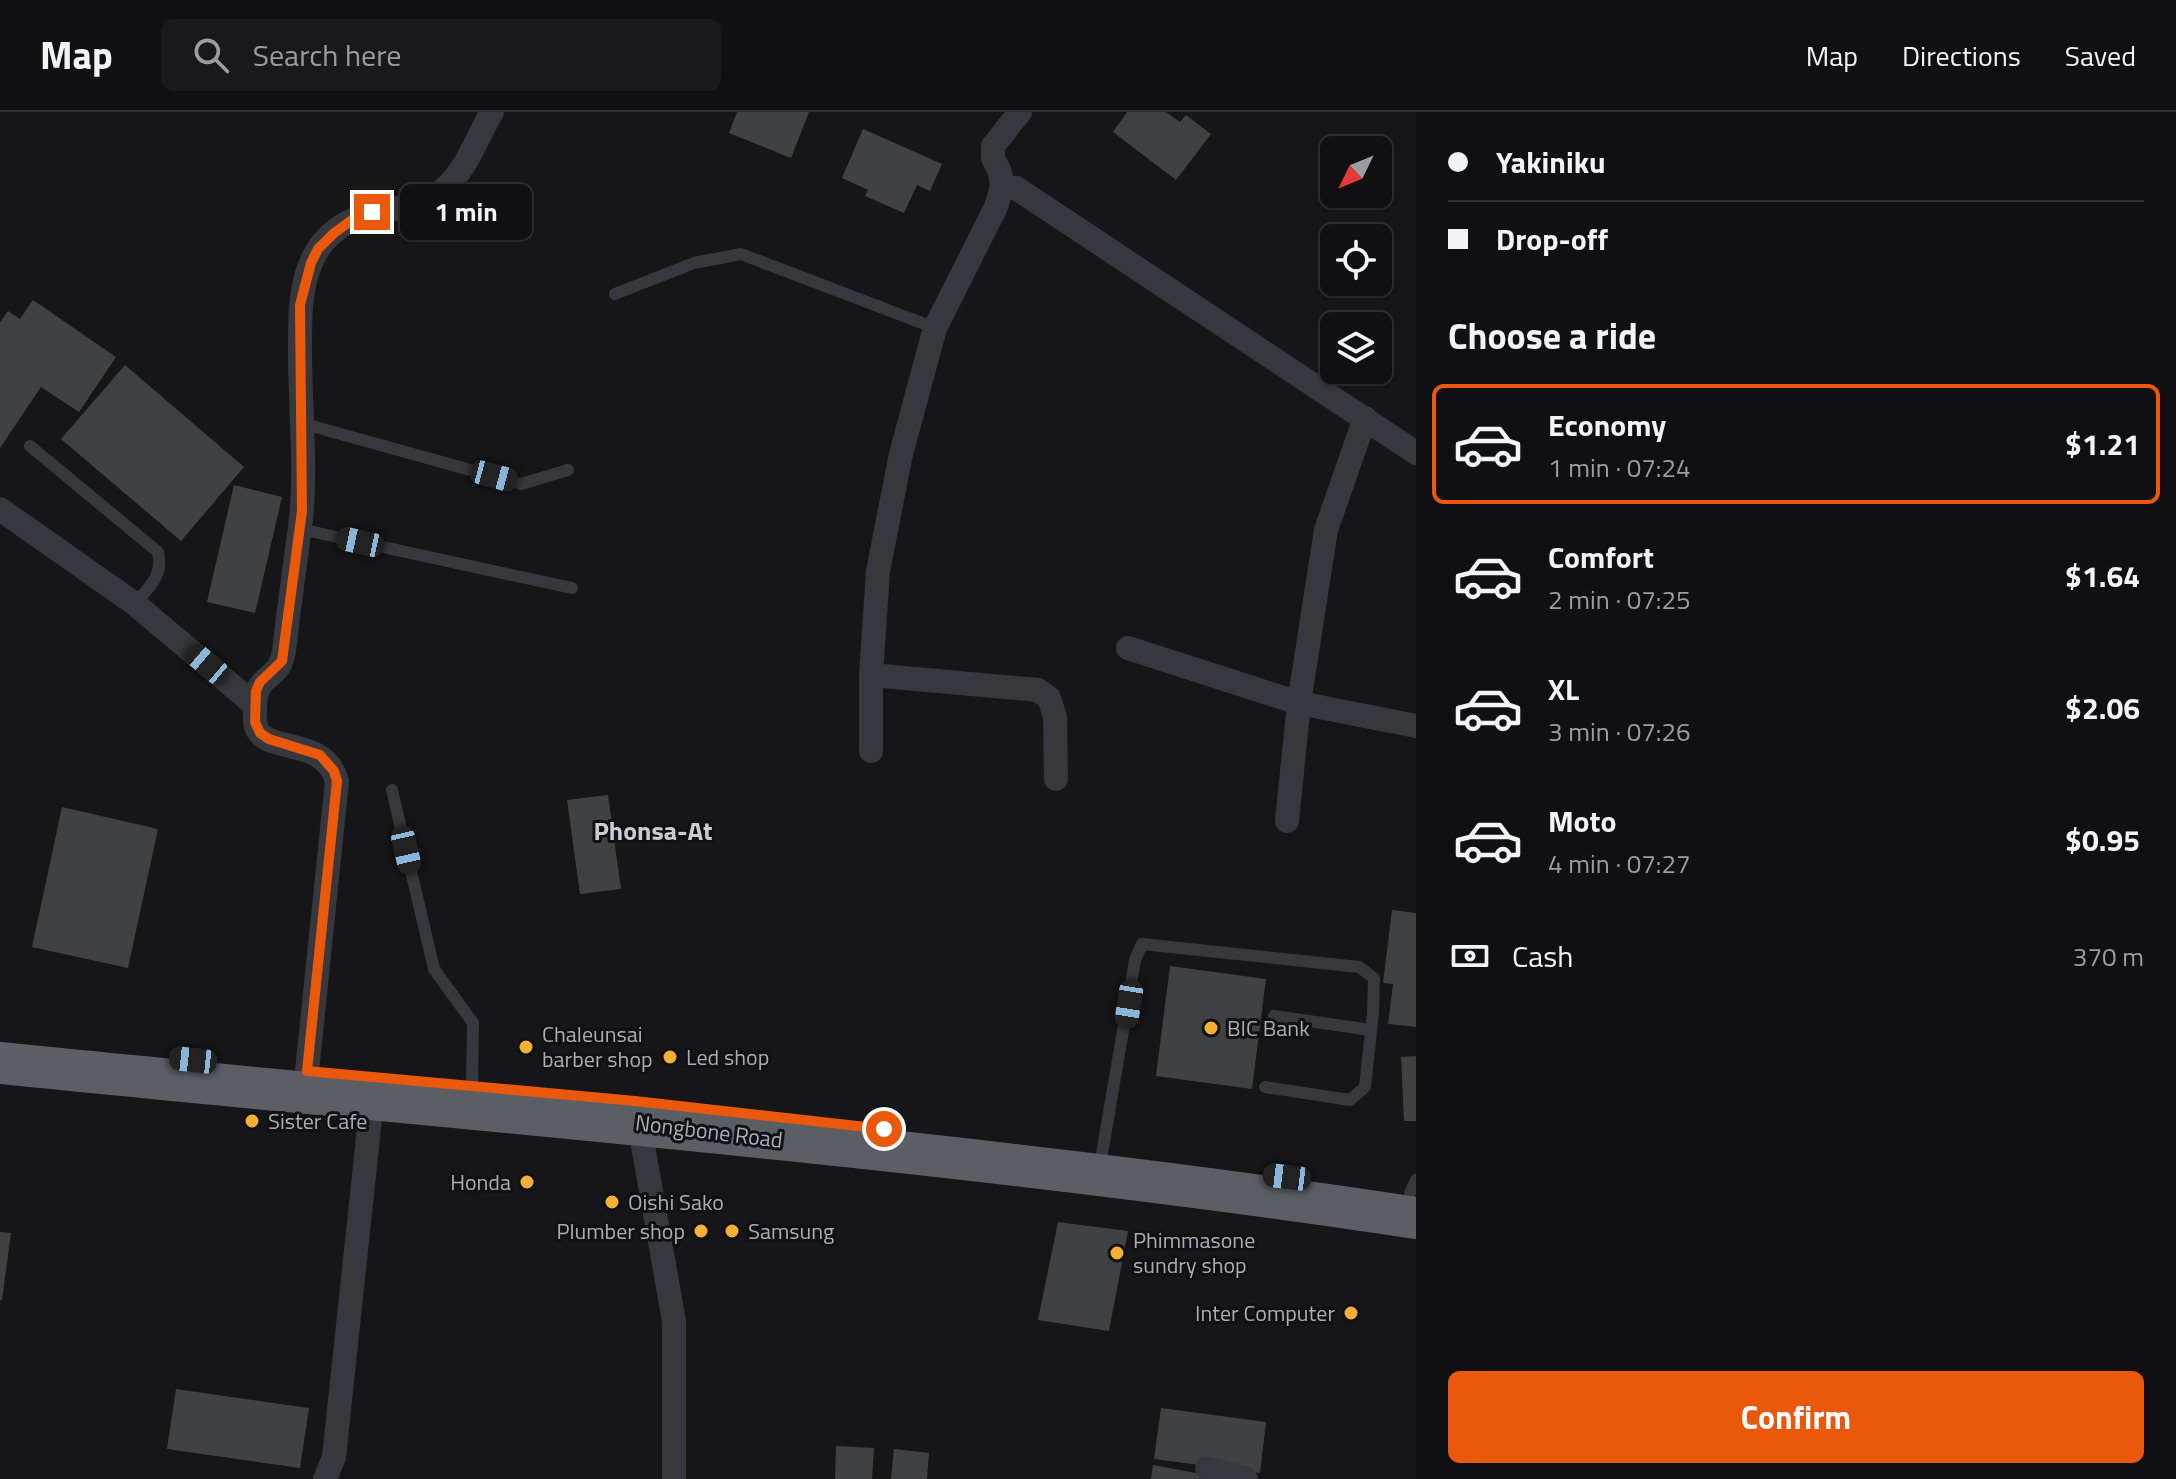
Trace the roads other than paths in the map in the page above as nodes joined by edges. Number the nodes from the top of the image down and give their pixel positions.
1 (492, 112) edge
2 (1020, 112) edge
3 (1002, 187) junction
4 (615, 294) dead end
5 (935, 328) junction
6 (1365, 418) junction
7 (301, 423) junction
8 (30, 446) dead end
9 (1416, 453) edge
10 (568, 470) dead end
11 (0, 509) edge
12 (300, 529) junction
13 (572, 588) dead end
14 (135, 604) junction
15 (1128, 648) dead end
16 (871, 675) junction
17 (1299, 703) junction
18 (255, 705) junction
19 (1416, 726) edge
20 (871, 751) dead end
21 (1056, 779) dead end
22 (392, 790) dead end
23 (1287, 821) dead end
24 (1274, 1016) dead end
25 (1371, 1030) junction
26 (0, 1040) edge
27 (0, 1063) edge
28 (307, 1071) junction
29 (472, 1087) junction
30 (1265, 1087) dead end
31 (372, 1100) junction
32 (639, 1123) junction
33 (1102, 1154) junction
34 (1414, 1196) edge
35 (1207, 1468) dead end
36 (325, 1479) edge
37 (674, 1479) edge
38 (1246, 1479) edge

1 - 7 street
2 - 3 street
3 - 5 street
3 - 6 street
4 - 5 lane
5 - 16 street
6 - 9 street
6 - 17 street
7 - 10 lane
7 - 12 street
8 - 14 lane
11 - 14 street
12 - 13 lane
12 - 18 street
14 - 18 street
15 - 17 street
16 - 20 street
16 - 21 street
17 - 19 street
17 - 23 street
18 - 28 street
22 - 29 lane
24 - 25 lane
25 - 30 lane
25 - 33 lane
26 - 28 highway, Nongbone Road
27 - 31 highway, Nongbone Road
28 - 29 highway, Nongbone Road
29 - 33 highway, Nongbone Road
31 - 32 highway, Nongbone Road
31 - 36 street
32 - 34 highway, Nongbone Road
32 - 37 street
33 - 34 highway, Nongbone Road
35 - 38 street

